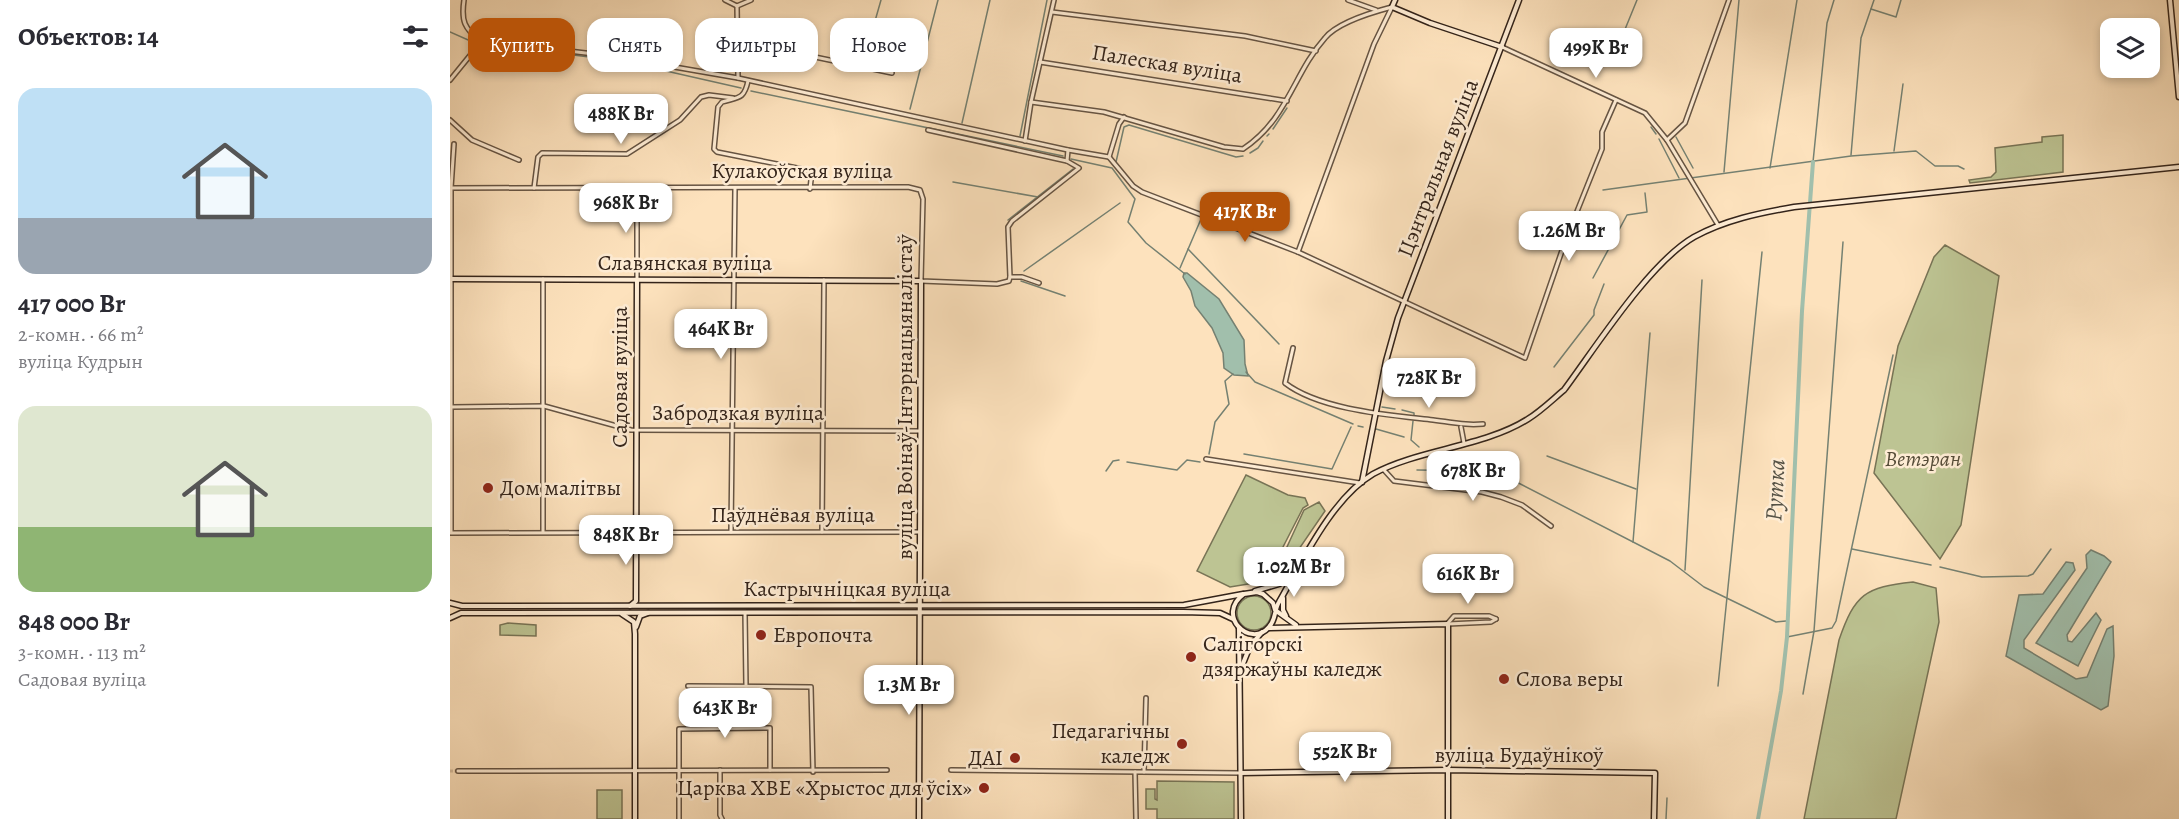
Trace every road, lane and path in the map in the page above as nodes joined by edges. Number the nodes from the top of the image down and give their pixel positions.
1 (464, 0) edge
2 (725, 0) edge
3 (751, 0) edge
4 (1054, 0) edge
5 (1348, 0) edge
6 (1395, 0) edge
7 (1519, 0) edge
8 (1729, 0) edge
9 (2170, 0) edge
10 (737, 6) junction
11 (1392, 7) junction
12 (1378, 10) junction
13 (1052, 12) junction
14 (737, 18) edge
15 (468, 31) edge
16 (1502, 47) junction
17 (1316, 51) junction
18 (575, 52) edge
19 (468, 58) edge
20 (818, 58) edge
21 (1040, 62) junction
22 (738, 72) edge
23 (892, 73) dead end
24 (738, 78) junction
25 (450, 80) edge
26 (748, 81) junction
27 (2179, 97) edge
28 (733, 98) junction
29 (1616, 100) junction
30 (1287, 101) junction
31 (1031, 102) junction
32 (1124, 117) junction
33 (450, 120) edge
34 (928, 130) dead end
35 (1667, 140) junction
36 (1025, 141) junction
37 (454, 144) dead end
38 (1068, 150) junction
39 (1109, 157) junction
40 (519, 160) dead end
41 (1066, 161) junction
42 (2179, 168) edge
43 (452, 186) edge
44 (534, 186) junction
45 (810, 187) junction
46 (735, 188) junction
47 (637, 189) junction
48 (920, 189) joint
49 (1718, 225) junction
50 (1298, 252) junction
51 (1010, 277) junction
52 (451, 279) edge
53 (543, 279) junction
54 (637, 280) junction
55 (732, 280) junction
56 (824, 280) junction
57 (921, 281) junction
58 (1039, 283) dead end
59 (1404, 301) junction
60 (1293, 348) dead end
61 (544, 406) junction
62 (452, 407) junction
63 (1375, 414) junction
64 (1483, 424) dead end
65 (1461, 426) junction
66 (637, 430) junction
67 (823, 430) junction
68 (730, 431) junction
69 (920, 431) junction
70 (1464, 443) junction
71 (1206, 459) dead end
72 (1384, 470) junction
73 (1362, 483) junction
74 (1551, 526) dead end
75 (543, 532) junction
76 (637, 532) junction
77 (731, 532) junction
78 (822, 532) junction
79 (919, 532) junction
80 (451, 533) edge
81 (1293, 576) junction
82 (1250, 592) junction
83 (1244, 594) junction
84 (1283, 595) junction
85 (636, 601) junction
86 (450, 603) edge
87 (629, 606) junction
88 (643, 606) junction
89 (920, 606) junction
90 (1275, 610) junction
91 (653, 612) junction
92 (619, 613) junction
93 (745, 613) junction
94 (920, 614) junction
95 (1287, 617) junction
96 (450, 618) edge
97 (1234, 619) junction
98 (1448, 624) junction
99 (1296, 626) junction
100 (1239, 628) junction
101 (1269, 628) junction
102 (1262, 632) junction
103 (635, 634) junction
104 (1241, 669) junction
105 (688, 686) dead end
106 (746, 686) junction
107 (1146, 698) dead end
108 (720, 770) junction
109 (887, 770) dead end
110 (951, 770) dead end
111 (1448, 770) junction
112 (458, 771) tunnel mouth
113 (634, 771) junction
114 (679, 771) junction
115 (770, 771) junction
116 (813, 772) junction
117 (1135, 772) junction
118 (1144, 772) junction
119 (1241, 773) junction
120 (635, 819) edge
121 (679, 819) edge
122 (722, 819) edge
123 (919, 819) edge
124 (1136, 819) edge
125 (1241, 819) edge
126 (1448, 819) edge
127 (1654, 819) edge

1 - 15 street
2 - 10 street
3 - 10 street
4 - 13 street
5 - 12 street
6 - 11 main road
7 - 16 main road, Цэнтральная вуліца
8 - 35 street
9 - 27 main road
10 - 14 street
11 - 12 street
11 - 16 main road
11 - 50 street
12 - 17 street
13 - 17 street
13 - 21 street
16 - 29 street
16 - 59 main road, Цэнтральная вуліца
17 - 30 street
18 - 24 street
19 - 25 street
20 - 23 street
21 - 30 street, Палеская вуліца
21 - 31 street
22 - 24 street
24 - 26 street
26 - 28 street
26 - 36 street
28 - 44 street
28 - 45 street
29 - 35 street
29 - 59 street
30 - 32 street
31 - 32 street
31 - 36 street
32 - 39 street
33 - 40 street
34 - 41 street
35 - 49 street
36 - 38 street
37 - 43 street
38 - 39 street
38 - 41 street
39 - 50 street
41 - 51 street
42 - 49 main road
43 - 44 street, Кулакоўская вуліца
43 - 52 street
44 - 47 street, Кулакоўская вуліца
45 - 46 street, Кулакоўская вуліца
45 - 48 street, Кулакоўская вуліца
46 - 47 street, Кулакоўская вуліца
46 - 55 street
47 - 54 street, Садовая вуліца
48 - 57 street, вуліца Воінаў-Інтэрнацыяналістаў
49 - 70 main road
50 - 59 street
51 - 57 street
51 - 58 street
52 - 53 main road, Славянская вуліца
52 - 62 street
53 - 54 main road, Славянская вуліца
53 - 61 street
54 - 55 main road, Славянская вуліца
54 - 66 main road, Садовая вуліца
55 - 56 main road, Славянская вуліца
55 - 68 street
56 - 57 main road, Славянская вуліца
56 - 67 street
57 - 69 main road, вуліца Воінаў-Інтэрнацыяналістаў
59 - 63 main road, Цэнтральная вуліца
60 - 63 street
61 - 62 street, Забродзкая вуліца
61 - 66 street, Забродзкая вуліца
61 - 75 street
62 - 80 street
63 - 65 street
63 - 73 main road, Цэнтральная вуліца
64 - 65 street
65 - 70 street
66 - 68 street, Забродзкая вуліца
66 - 76 main road, Садовая вуліца
67 - 68 street, Забродзкая вуліца
67 - 69 street, Забродзкая вуліца
67 - 78 street
68 - 77 street
69 - 79 main road, вуліца Воінаў-Інтэрнацыяналістаў
70 - 72 main road
71 - 73 street
72 - 73 main road
72 - 74 street
73 - 81 main road
75 - 76 street, Паўднёвая вуліца
75 - 80 street, Паўднёвая вуліца
76 - 77 street, Паўднёвая вуліца
76 - 85 main road, Садовая вуліца
77 - 78 street, Паўднёвая вуліца
78 - 79 street, Паўднёвая вуліца
79 - 89 main road, вуліца Воінаў-Інтэрнацыяналістаў
81 - 82 main road
81 - 84 main road
82 - 83 main road
82 - 90 main road
83 - 89 main road, Кастрычніцкая вуліца
83 - 97 main road
84 - 90 main road
84 - 95 main road
85 - 87 main road
85 - 88 main road
86 - 87 main road, Кастрычніцкая вуліца
87 - 88 main road, Кастрычніцкая вуліца
88 - 89 main road, Кастрычніцкая вуліца
89 - 94 main road, вуліца Воінаў-Інтэрнацыяналістаў
90 - 95 main road
90 - 101 main road
91 - 92 main road, Кастрычніцкая вуліца
91 - 93 main road, Кастрычніцкая вуліца
91 - 103 main road
92 - 96 main road, Кастрычніцкая вуліца
92 - 103 main road
93 - 94 main road, Кастрычніцкая вуліца
93 - 106 street
94 - 97 main road, Кастрычніцкая вуліца
94 - 123 main road, вуліца Воінаў-Інтэрнацыяналістаў
95 - 99 main road
97 - 100 main road
98 - 98 street
98 - 99 main road
98 - 111 main road
99 - 101 main road
100 - 102 main road
100 - 104 main road
101 - 102 main road
102 - 104 main road
103 - 113 main road
104 - 119 main road
105 - 106 street
106 - 116 street
107 - 118 street
108 - 114 street
108 - 115 street
108 - 122 street
109 - 116 street
110 - 117 street, вуліца Будаўнікоў
111 - 119 main road, вуліца Будаўнікоў
111 - 126 main road
111 - 127 main road, вуліца Будаўнікоў
112 - 113 street
113 - 114 street
113 - 120 main road
114 - 115 street
114 - 121 street
115 - 116 street
117 - 118 street, вуліца Будаўнікоў
117 - 124 street
118 - 119 street, вуліца Будаўнікоў
119 - 125 main road

